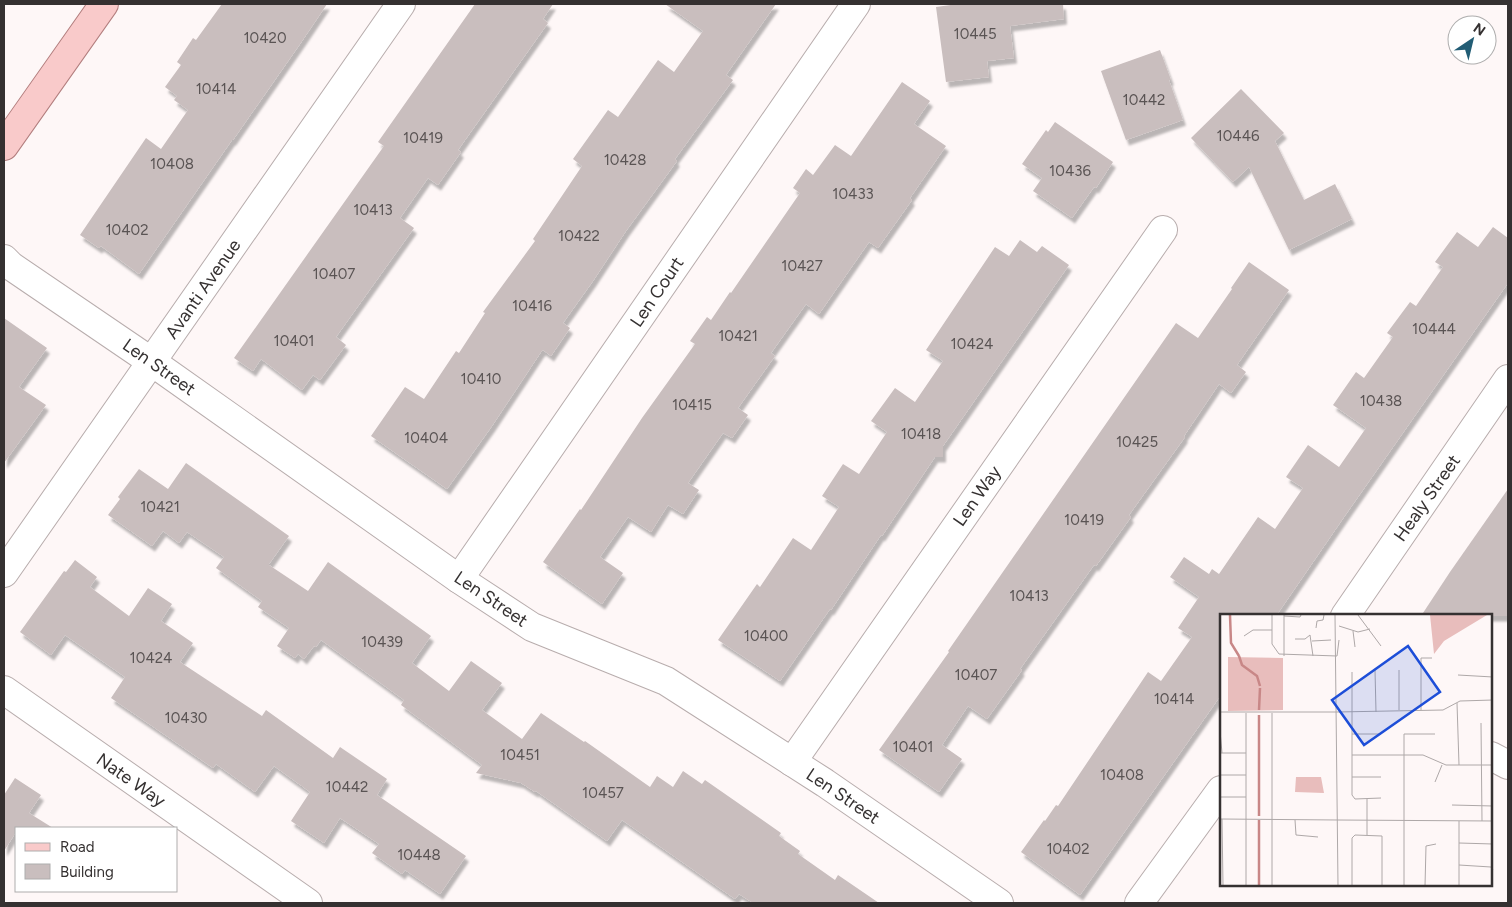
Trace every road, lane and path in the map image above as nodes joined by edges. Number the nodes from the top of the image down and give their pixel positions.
1 (104, 4) edge
2 (401, 4) edge
3 (856, 4) edge
4 (4, 146) edge
5 (1163, 230) dead end
6 (4, 259) edge
7 (152, 362) junction
8 (1508, 380) edge
9 (4, 573) edge
10 (460, 579) junction
11 (1346, 614) edge
12 (4, 690) edge
13 (1492, 757) edge
14 (792, 762) junction
15 (1508, 765) edge
16 (1220, 791) edge
17 (308, 903) edge
18 (999, 903) edge
19 (1139, 903) edge

1 - 4 main road
2 - 7 street, Avanti Avenue
3 - 10 street, Len Court
5 - 14 street, Len Way
6 - 7 street, Len Street
7 - 9 street, Avanti Avenue
7 - 10 street, Len Street
8 - 11 street, Healy Street
10 - 14 street, Len Street
12 - 17 street, Nate Way
13 - 15 street
14 - 18 street, Len Street
16 - 19 street

